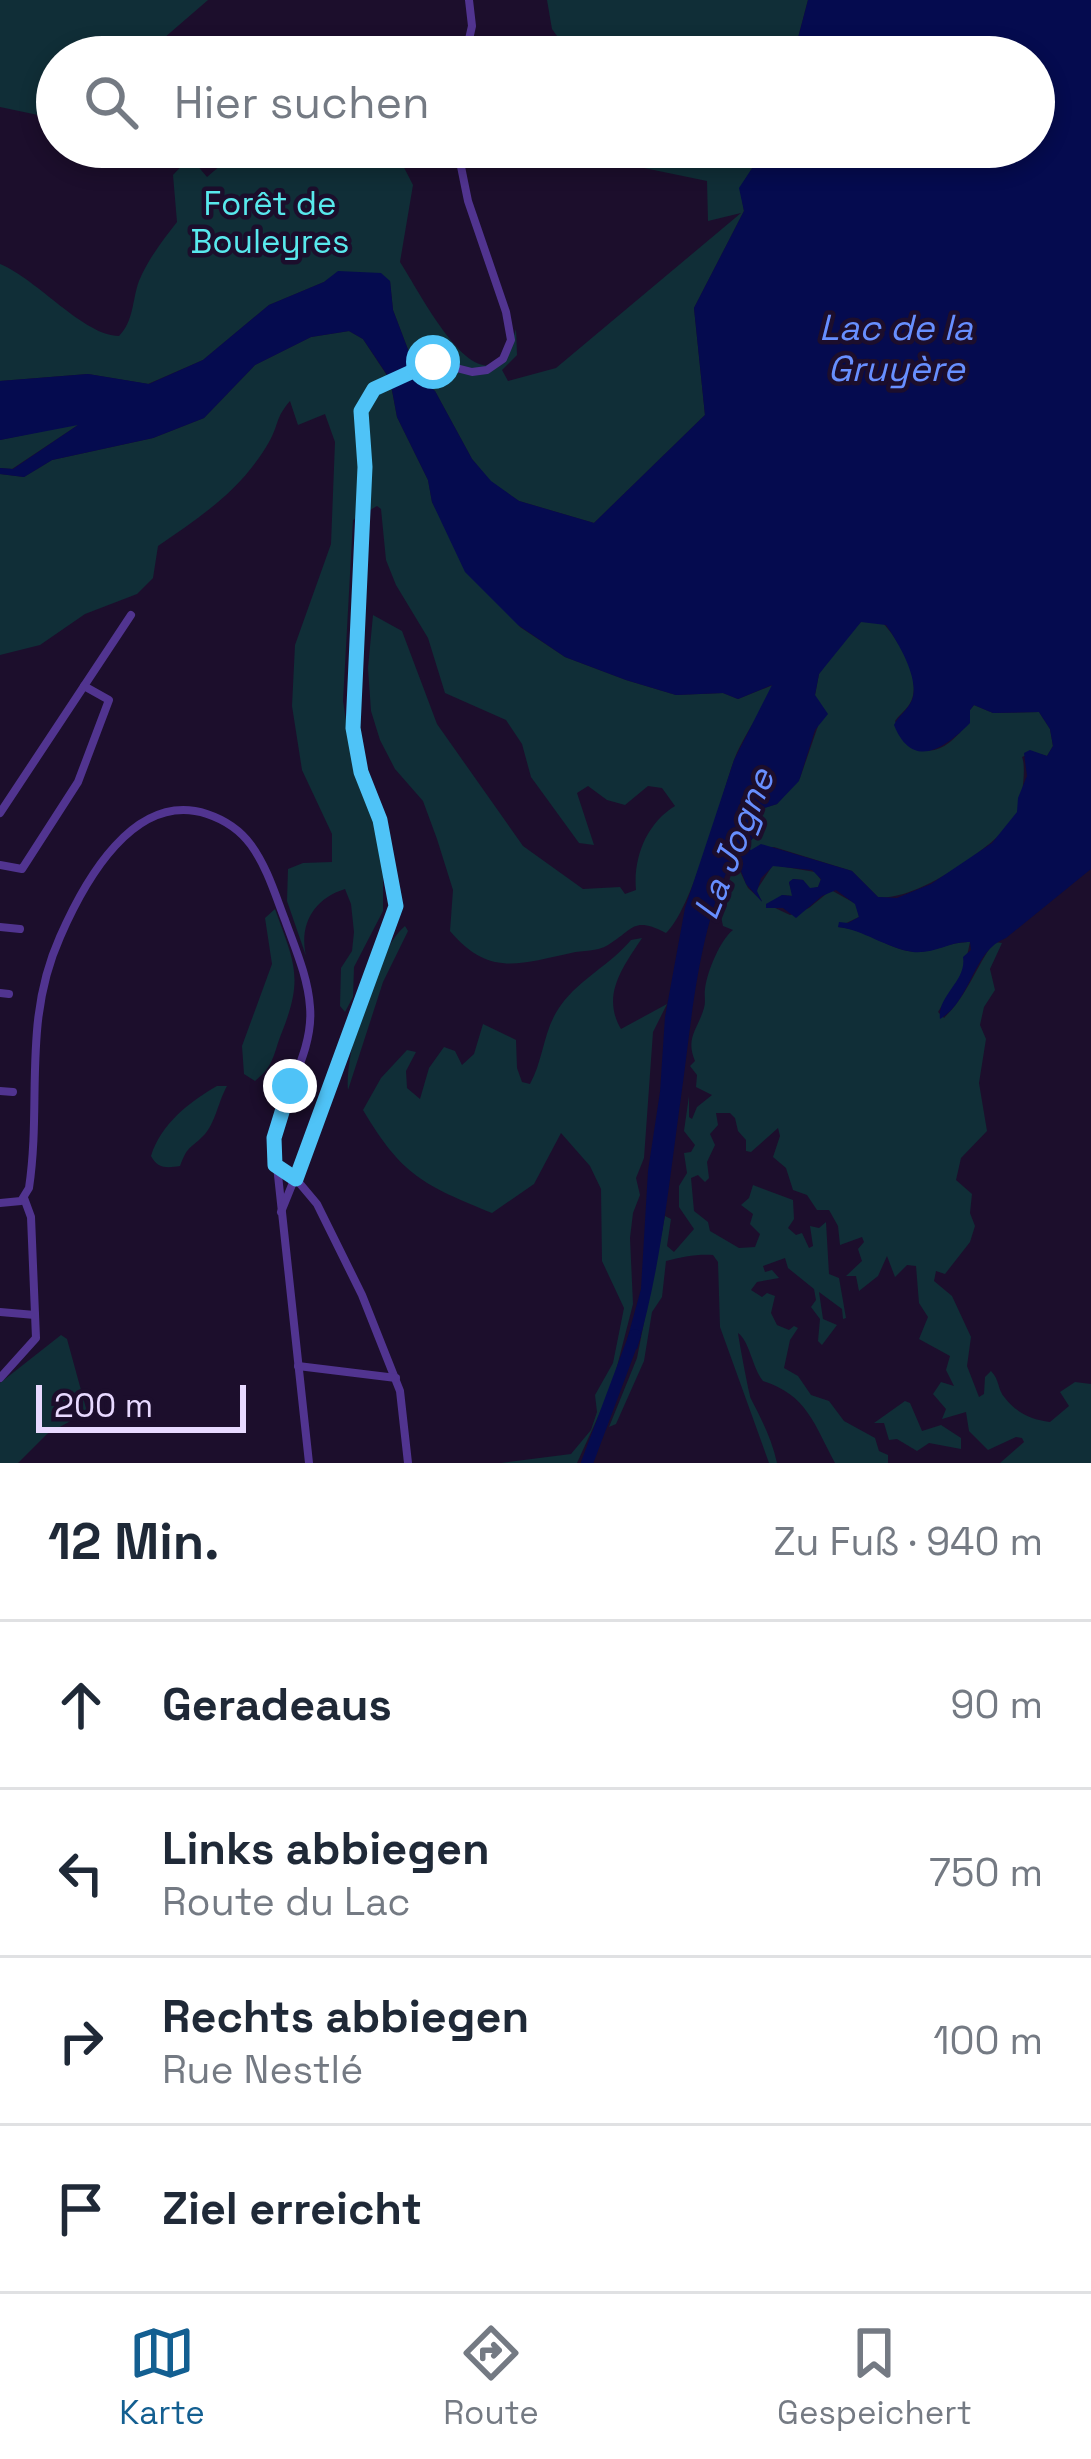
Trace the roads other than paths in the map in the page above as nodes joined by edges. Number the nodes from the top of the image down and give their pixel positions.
1 (469, 0) edge
2 (469, 36) edge
3 (461, 168) edge
4 (131, 615) dead end
5 (83, 686) junction
6 (0, 813) edge
7 (0, 865) edge
8 (0, 927) edge
9 (20, 929) dead end
10 (0, 1091) edge
11 (13, 1092) dead end
12 (275, 1165) junction
13 (296, 1179) junction
14 (24, 1198) junction
15 (0, 1203) edge
16 (280, 1212) junction
17 (0, 1312) edge
18 (35, 1315) junction
19 (298, 1366) junction
20 (0, 1378) edge
21 (396, 1378) junction
22 (309, 1463) edge
23 (408, 1463) edge

1 - 2 street
3 - 13 street
4 - 5 street
5 - 6 street
5 - 7 street
8 - 9 street
10 - 11 street
12 - 13 street
12 - 14 street
12 - 16 street
13 - 16 street
13 - 21 street
14 - 15 street
14 - 18 street
16 - 19 street
17 - 18 street
18 - 20 street
19 - 21 street
19 - 22 street
21 - 23 street

